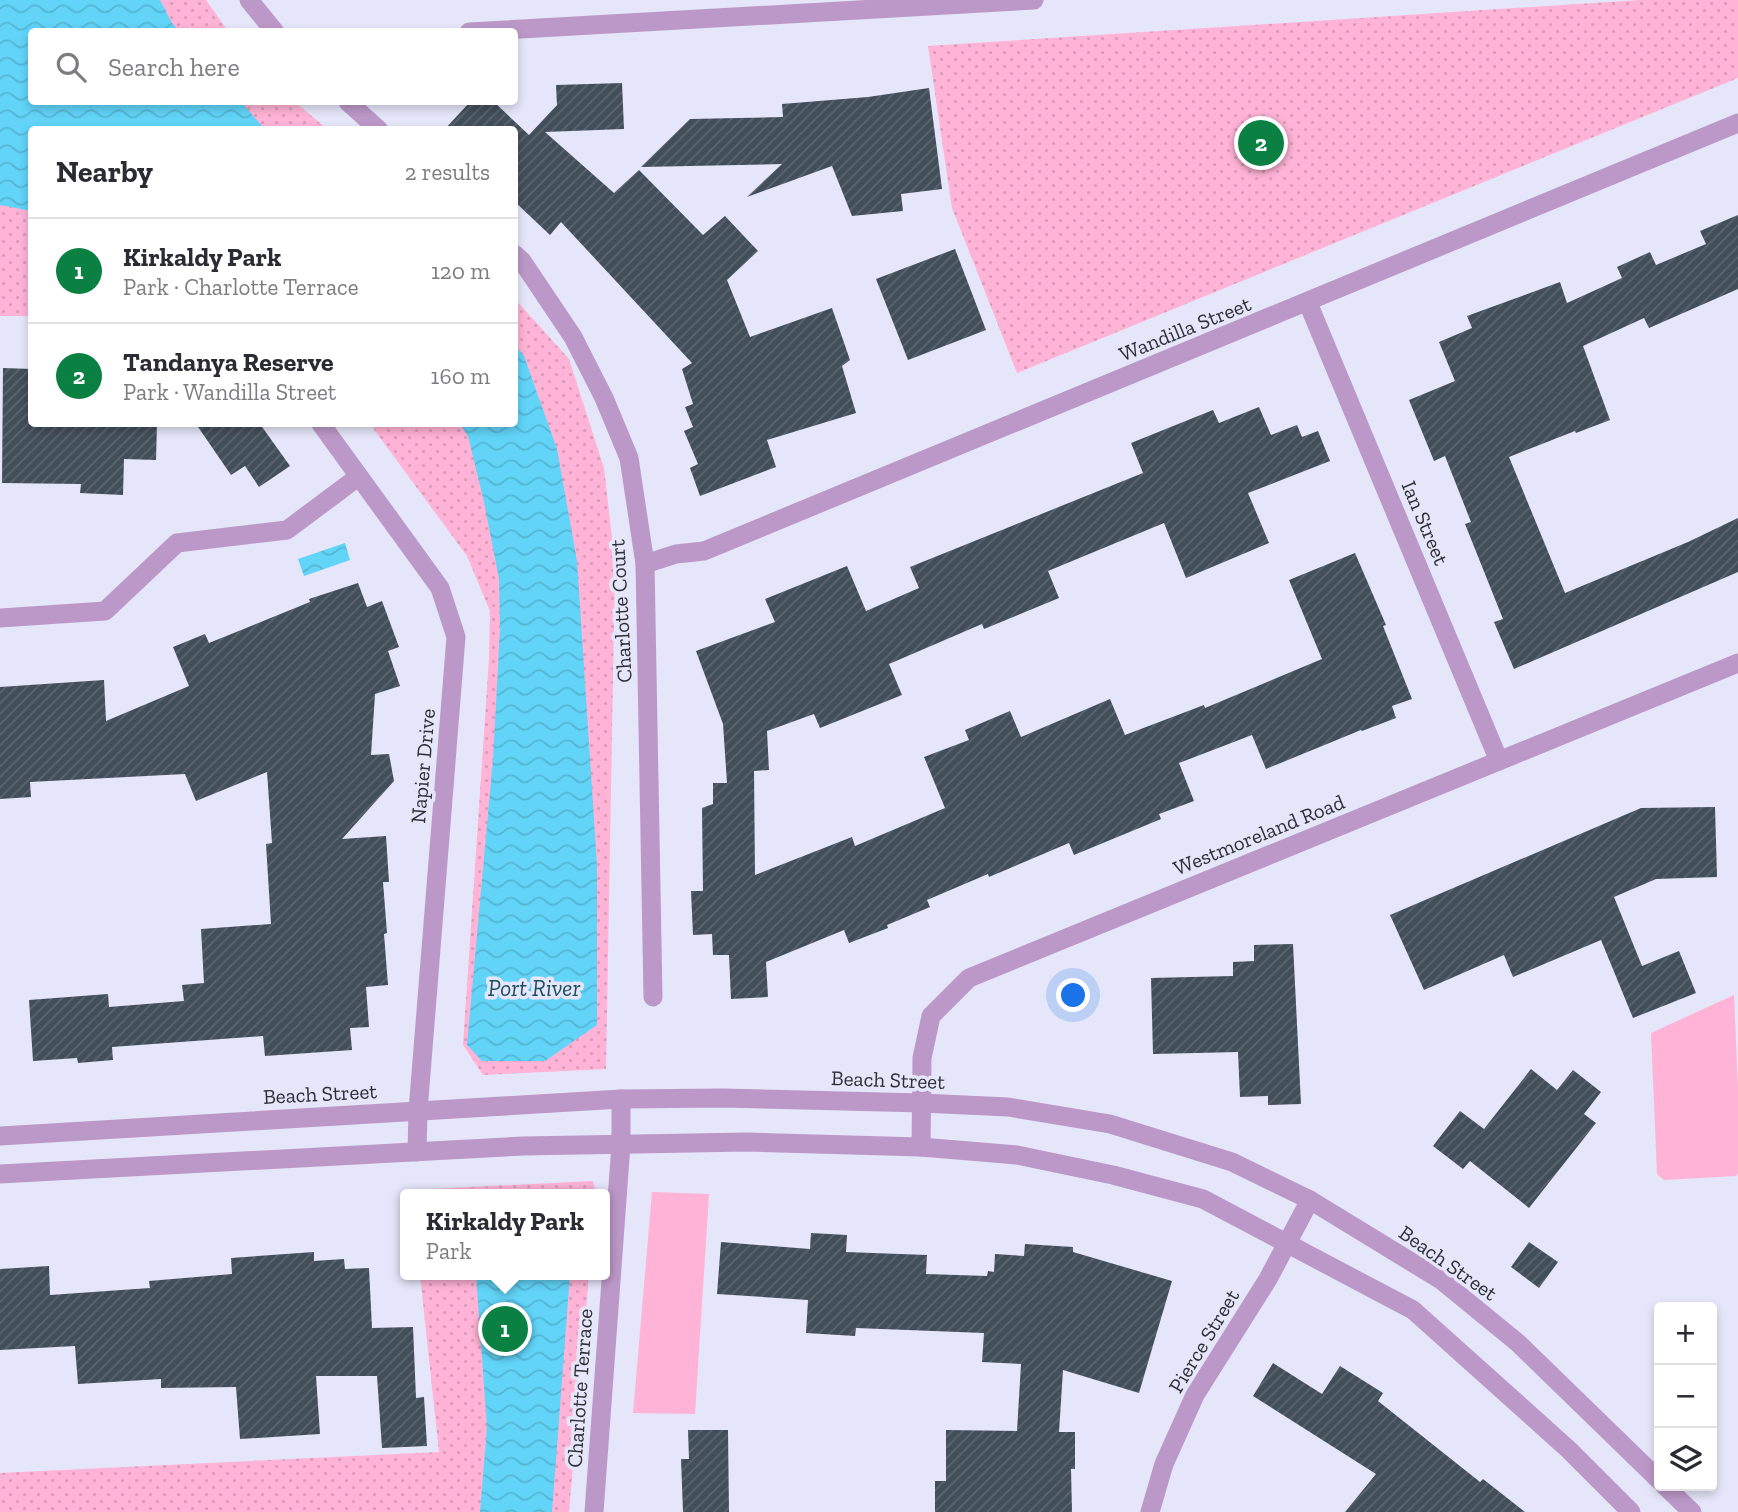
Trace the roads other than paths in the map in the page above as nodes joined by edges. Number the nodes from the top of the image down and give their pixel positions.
1 (249, 0) edge
2 (1034, 0) edge
3 (272, 28) edge
4 (518, 29) edge
5 (351, 105) edge
6 (1738, 123) edge
7 (375, 126) edge
8 (518, 258) edge
9 (1308, 303) junction
10 (323, 427) edge
11 (358, 477) junction
12 (645, 565) junction
13 (0, 618) edge
14 (1738, 663) edge
15 (1499, 761) junction
16 (653, 997) dead end
17 (621, 1099) junction
18 (922, 1102) junction
19 (418, 1111) junction
20 (0, 1136) edge
21 (621, 1145) junction
22 (920, 1147) junction
23 (417, 1152) junction
24 (0, 1174) edge
25 (1310, 1200) junction
26 (1287, 1243) junction
27 (1654, 1475) edge
28 (1670, 1491) edge
29 (594, 1512) edge
30 (1150, 1512) edge
31 (1631, 1512) edge
32 (1692, 1512) edge

1 - 3 street
2 - 4 street
5 - 7 street
6 - 9 street, Wandilla Street
8 - 12 street, Charlotte Court
9 - 12 street, Wandilla Street
9 - 15 street, Ian Street
10 - 11 street, Napier Drive
11 - 13 street
11 - 19 street, Napier Drive
12 - 16 street, Charlotte Court
14 - 15 street, Westmoreland Road
15 - 18 street, Westmoreland Road
17 - 18 street, Beach Street
17 - 19 street, Beach Street
17 - 21 street, Charlotte Terrace
18 - 22 street, Westmoreland Road
18 - 25 street, Beach Street
19 - 20 street, Beach Street
19 - 23 street, Napier Drive
21 - 22 street
21 - 23 street
21 - 29 street, Charlotte Terrace
22 - 26 street
23 - 24 street
25 - 26 street, Pierce Street
25 - 27 street, Beach Street
26 - 30 street, Pierce Street
26 - 31 street
28 - 32 street

